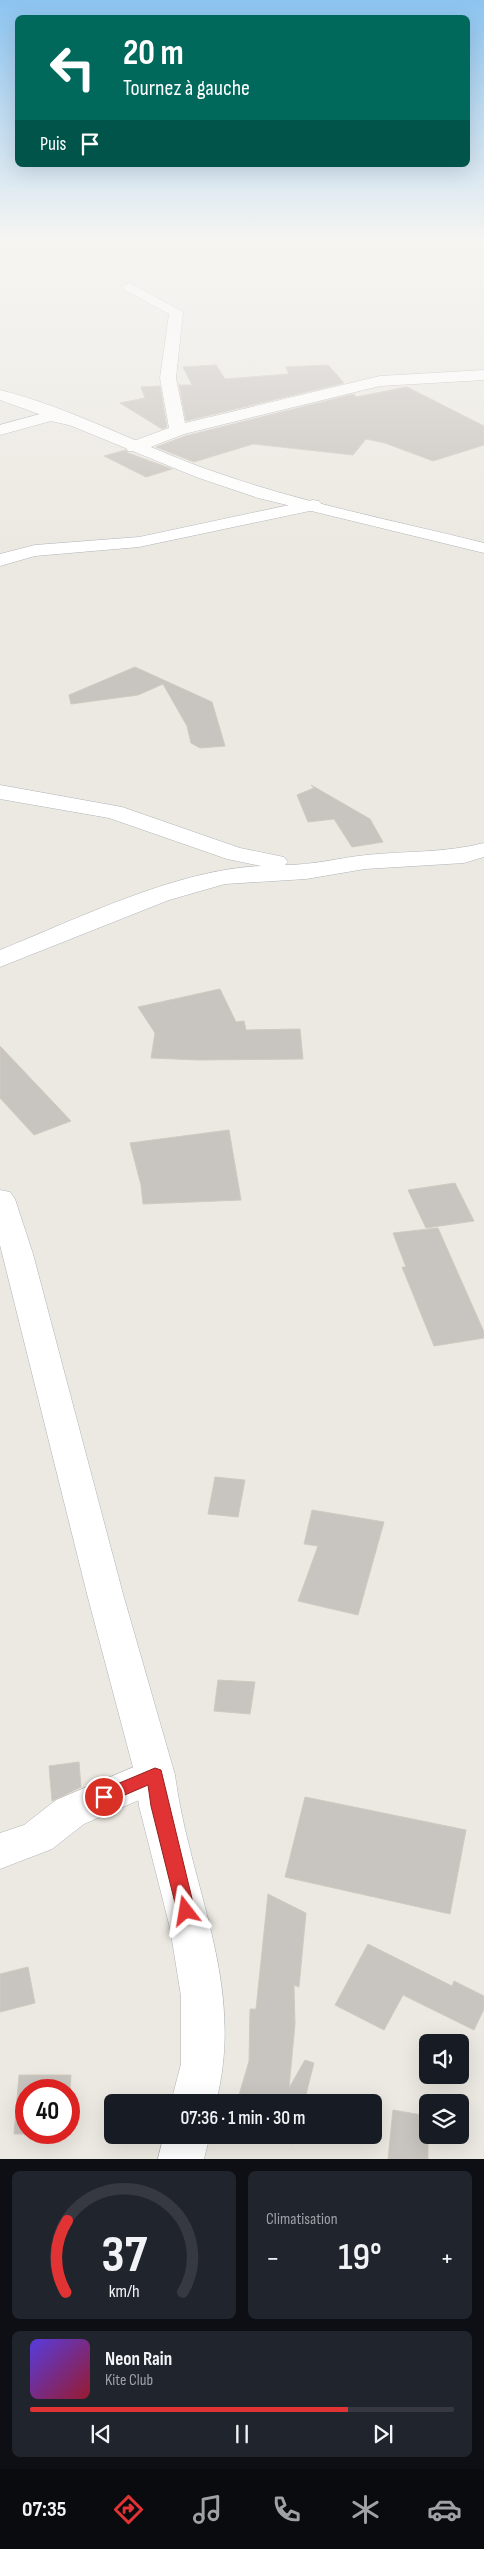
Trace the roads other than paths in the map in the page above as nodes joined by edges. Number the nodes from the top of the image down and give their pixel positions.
1 (172, 343) edge
2 (484, 375) edge
3 (0, 395) edge
4 (74, 421) junction
5 (0, 430) edge
6 (178, 430) junction
7 (134, 447) junction
8 (313, 505) junction
9 (484, 548) edge
10 (0, 560) edge
11 (0, 792) edge
12 (484, 850) edge
13 (339, 866) junction
14 (0, 959) edge
15 (0, 1199) edge
16 (155, 1775) junction
17 (0, 1851) edge
18 (196, 2094) edge
19 (185, 2144) edge
20 (181, 2159) edge

1 - 6 street
2 - 6 street
3 - 4 street
4 - 5 street
4 - 7 street
6 - 7 street
7 - 8 street
8 - 9 street
8 - 10 street
11 - 13 street
12 - 13 street
13 - 14 street
15 - 16 street
16 - 17 street
16 - 18 street
19 - 20 street

